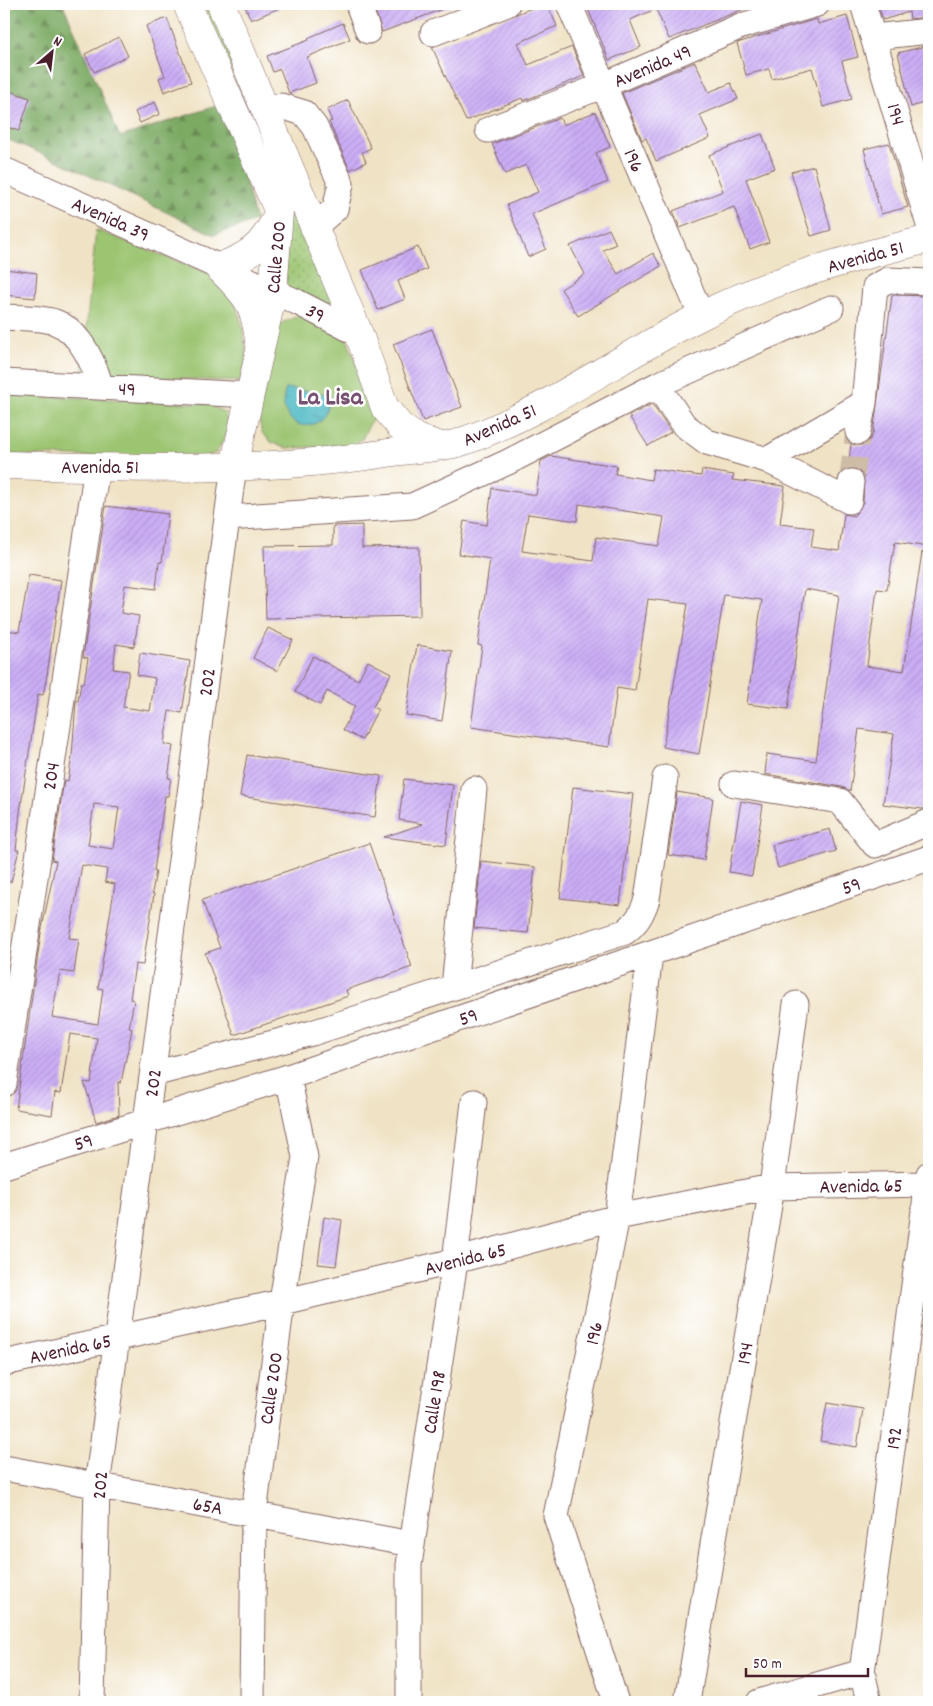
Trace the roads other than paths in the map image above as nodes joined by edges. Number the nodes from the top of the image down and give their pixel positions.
1 (188, 4) edge
2 (221, 4) edge
3 (358, 4) edge
4 (507, 4) edge
5 (568, 4) edge
6 (817, 4) edge
7 (863, 4) edge
8 (368, 31) dead end
9 (929, 31) edge
10 (433, 33) dead end
11 (874, 37) junction
12 (602, 86) junction
13 (265, 109) junction
14 (488, 130) dead end
15 (4, 170) edge
16 (279, 212) junction
17 (929, 226) edge
18 (314, 227) junction
19 (929, 239) edge
20 (218, 267) junction
21 (929, 282) edge
22 (273, 292) junction
23 (831, 308) dead end
24 (701, 315) junction
25 (4, 317) edge
26 (359, 334) junction
27 (260, 348) junction
28 (4, 382) edge
29 (656, 385) junction
30 (101, 387) junction
31 (250, 395) junction
32 (864, 403) junction
33 (385, 408) junction
34 (858, 432) tunnel mouth
35 (438, 445) junction
36 (362, 458) junction
37 (767, 460) junction
38 (286, 463) junction
39 (4, 465) edge
40 (234, 466) junction
41 (97, 467) junction
42 (851, 482) tunnel mouth
43 (227, 518) junction
44 (665, 778) dead end
45 (734, 784) dead end
46 (474, 789) dead end
47 (929, 822) edge
48 (929, 858) edge
49 (650, 955) junction
50 (454, 987) junction
51 (796, 1004) dead end
52 (153, 1074) junction
53 (288, 1077) junction
54 (4, 1084) edge
55 (474, 1102) dead end
56 (147, 1120) junction
57 (4, 1166) edge
58 (929, 1180) edge
59 (772, 1187) junction
60 (617, 1217) junction
61 (455, 1261) junction
62 (282, 1302) junction
63 (117, 1338) junction
64 (4, 1363) edge
65 (4, 1468) edge
66 (98, 1486) junction
67 (254, 1514) junction
68 (411, 1544) junction
69 (862, 1672) junction
70 (92, 1702) edge
71 (252, 1702) edge
72 (409, 1702) edge
73 (616, 1702) edge
74 (687, 1702) edge
75 (759, 1702) edge
76 (869, 1702) edge

1 - 16 main road, Calle 200
2 - 13 main road, Calle 200
3 - 8 street
4 - 10 street
5 - 12 street, 196
6 - 12 street, Avenida 49
7 - 11 street, 194
9 - 11 street
11 - 17 street, 194
12 - 14 street, Avenida 49
12 - 24 street, 196
13 - 18 main road, Calle 200
13 - 18 street
15 - 20 street, Avenida 39
16 - 20 main road
16 - 22 main road, Calle 200
18 - 26 main road, Calle 200
19 - 24 main road, Avenida 51
20 - 22 street, 39
20 - 27 main road
21 - 32 street
22 - 26 street, 39
22 - 27 main road, Calle 200
23 - 29 street
24 - 35 main road, Avenida 51
25 - 30 street
26 - 33 main road, Calle 200
27 - 31 main road, Calle 200
28 - 30 street, 49
29 - 37 street
29 - 43 street
30 - 31 street, 49
31 - 38 main road
31 - 40 main road, Calle 200
32 - 34 street
32 - 37 street
33 - 35 main road, Calle 200
33 - 36 main road
35 - 36 main road, Avenida 51
36 - 38 main road, Avenida 51
37 - 42 street
38 - 40 main road, Avenida 51
39 - 41 main road, Avenida 51
40 - 41 main road, Avenida 51
40 - 43 street, 202
41 - 54 street, 204
43 - 52 street, 202
44 - 50 street
45 - 47 street
46 - 50 street
48 - 49 street, 59
49 - 53 street, 59
49 - 60 street, 196
50 - 52 street
51 - 59 street, 194
52 - 56 street, 202
53 - 56 street, 59
53 - 62 street, Calle 200
55 - 61 street, Calle 198
56 - 57 street, 59
56 - 63 street, 202
58 - 59 street, Avenida 65
58 - 69 street, 192
59 - 60 street, Avenida 65
59 - 74 street, 194
60 - 61 street, Avenida 65
60 - 73 street, 196
61 - 62 street, Avenida 65
61 - 68 street, Calle 198
62 - 63 street, Avenida 65
62 - 67 street, Calle 200
63 - 64 street, Avenida 65
63 - 66 street, 202
65 - 66 street, 65A
66 - 67 street, 65A
66 - 70 street, 202
67 - 68 street, 65A
67 - 71 street, Calle 200
68 - 72 street, Calle 198
69 - 75 street
69 - 76 street, 192

